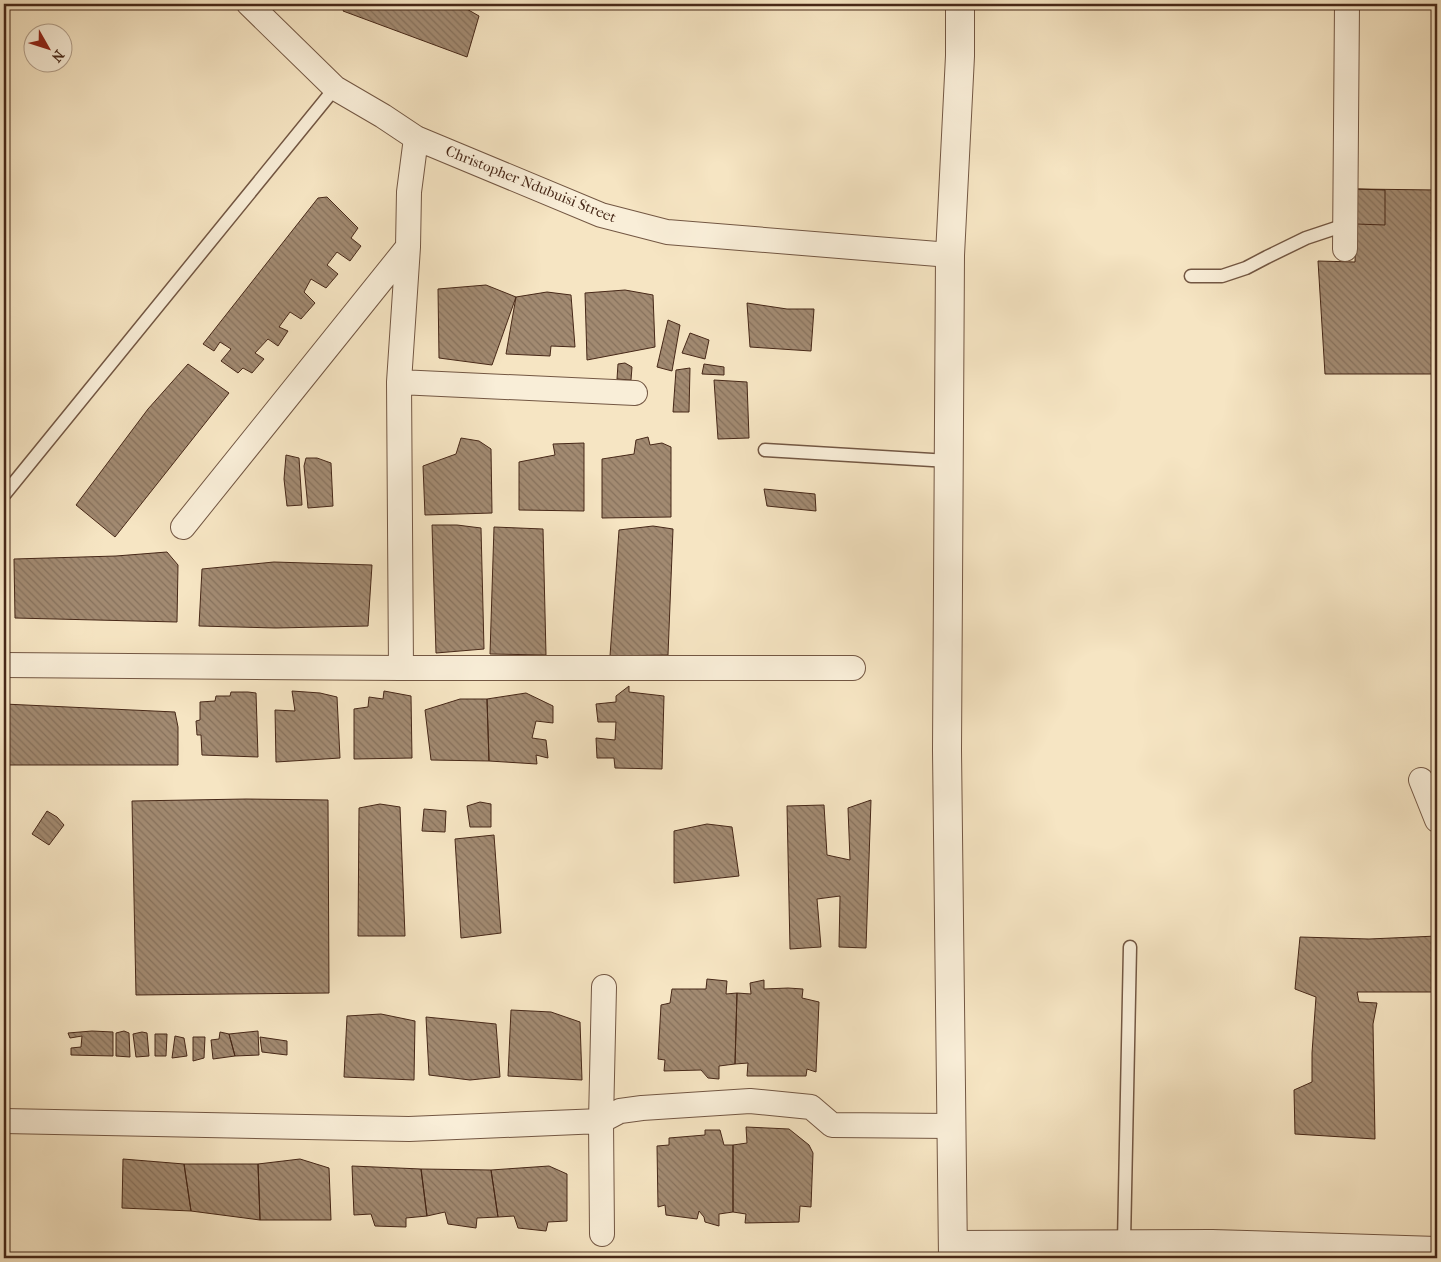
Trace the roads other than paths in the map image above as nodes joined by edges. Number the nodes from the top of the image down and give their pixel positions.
1 (249, 4) edge
2 (960, 4) edge
3 (1348, 4) edge
4 (335, 88) junction
5 (416, 138) junction
6 (1345, 225) junction
7 (408, 247) junction
8 (1345, 249) dead end
9 (950, 255) junction
10 (1191, 276) dead end
11 (399, 382) junction
12 (635, 393) dead end
13 (765, 450) dead end
14 (949, 461) junction
15 (4, 495) edge
16 (183, 527) dead end
17 (4, 666) edge
18 (401, 668) junction
19 (853, 668) dead end
20 (1421, 780) dead end
21 (1437, 820) edge
22 (1130, 947) dead end
23 (604, 987) dead end
24 (4, 1120) edge
25 (601, 1121) junction
26 (952, 1126) junction
27 (602, 1234) dead end
28 (1124, 1242) junction
29 (1437, 1249) edge
30 (1211, 1250) edge
31 (954, 1251) edge

1 - 4 street, Christopher Ndubuisi Street
2 - 9 street
3 - 6 street
4 - 5 street, Christopher Ndubuisi Street
4 - 15 lane
5 - 7 street
5 - 9 street, Christopher Ndubuisi Street
6 - 8 street
6 - 10 lane
7 - 11 street
7 - 16 street
9 - 14 street
11 - 12 street
11 - 18 street
13 - 14 lane
14 - 26 street
17 - 18 street
18 - 19 street
20 - 21 street
22 - 28 lane
23 - 25 street
24 - 25 street
25 - 26 street
25 - 27 street
26 - 31 street
28 - 30 street
28 - 31 street
29 - 30 street

